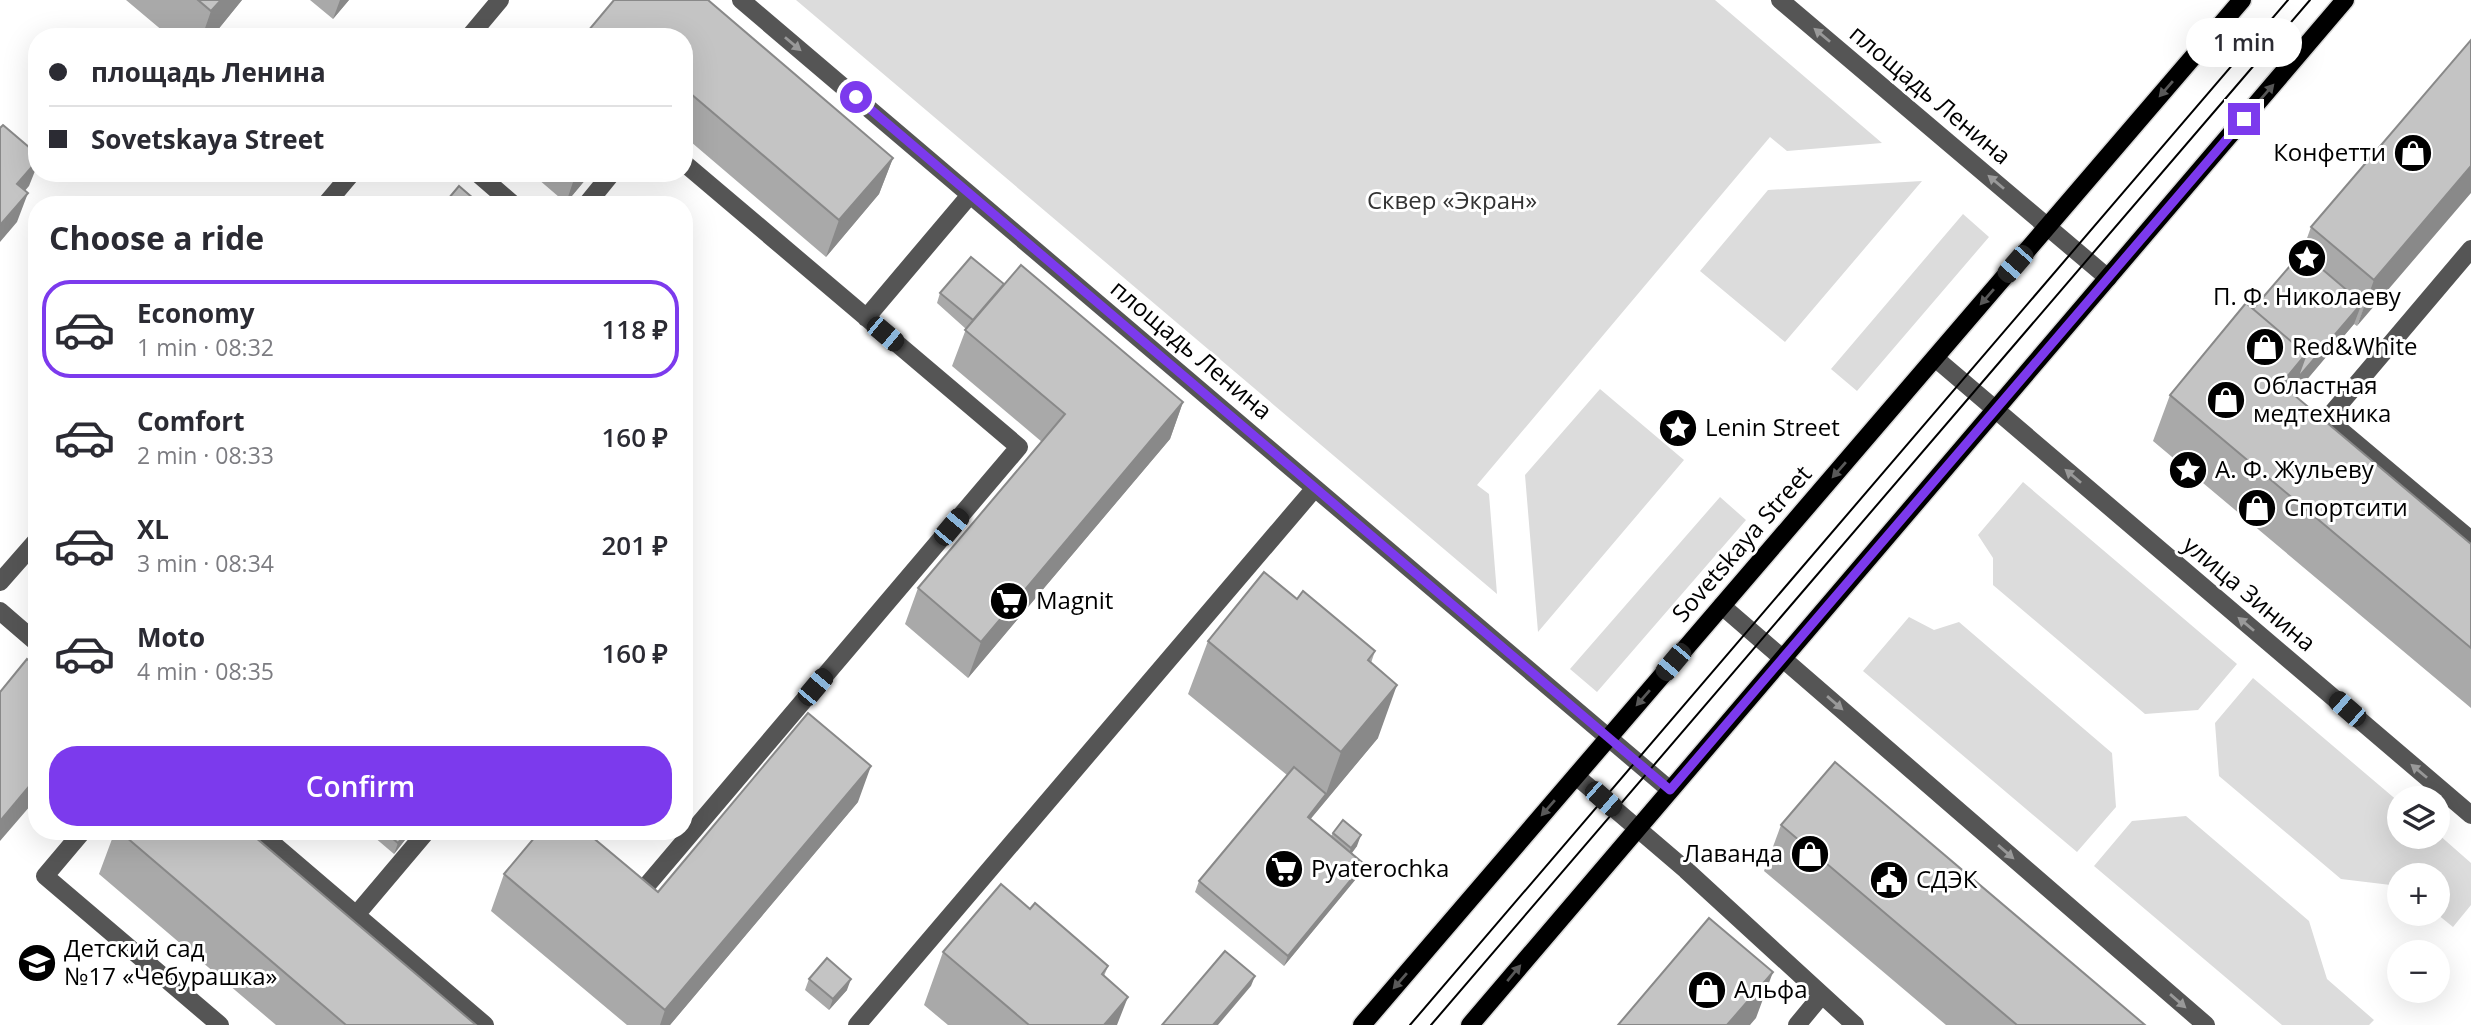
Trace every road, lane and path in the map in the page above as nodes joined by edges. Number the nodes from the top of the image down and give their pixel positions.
1 (500, 0) edge
2 (741, 0) edge
3 (1780, 0) edge
4 (2242, 0) edge
5 (2346, 0) edge
6 (477, 28) edge
7 (693, 171) edge
8 (344, 182) edge
9 (487, 182) edge
10 (605, 182) edge
11 (970, 195) junction
12 (333, 196) edge
13 (504, 196) edge
14 (593, 196) edge
15 (2048, 227) junction
16 (2471, 248) edge
17 (2108, 278) junction
18 (866, 318) junction
19 (1935, 358) junction
20 (1996, 410) junction
21 (1315, 488) junction
22 (2471, 540) edge
23 (28, 550) edge
24 (0, 582) edge
25 (1722, 606) junction
26 (0, 611) edge
27 (28, 635) edge
28 (1783, 659) junction
29 (1608, 738) junction
30 (1576, 776) junction
31 (1670, 790) junction
32 (2471, 815) edge
33 (1637, 829) junction
34 (693, 831) edge
35 (75, 840) edge
36 (268, 840) edge
37 (419, 840) edge
38 (685, 840) edge
39 (622, 874) edge
40 (356, 915) junction
41 (1821, 996) junction
42 (220, 1025) edge
43 (485, 1025) edge
44 (857, 1025) edge
45 (1362, 1025) edge
46 (1470, 1025) edge
47 (1797, 1025) edge
48 (1854, 1025) edge
49 (2206, 1025) edge

1 - 6 street
2 -> 11 street, площадь Ленина
15 -> 3 street, площадь Ленина
4 -> 15 main road, Sovetskaya Street
17 -> 5 main road
7 - 18 street
8 - 12 street
9 - 13 street
10 - 14 street
11 - 18 street
11 - 21 street, площадь Ленина
15 - 17 street, площадь Ленина
15 -> 19 main road, Sovetskaya Street
16 - 22 street
17 - 20 main road
18 - 34 street
19 - 20 street, улица Зинина
19 -> 25 main road, Sovetskaya Street
20 - 28 main road
32 -> 20 street, улица Зинина
21 - 29 street, площадь Ленина
21 - 44 street
23 - 24 street
25 - 28 street
25 -> 29 main road, Sovetskaya Street
26 - 27 street
28 - 31 main road
28 -> 49 street
29 - 30 main road, Sovetskaya Street
29 - 31 street, площадь Ленина
30 - 33 street
30 -> 45 main road, Sovetskaya Street
31 - 33 main road
33 - 41 street
46 -> 33 main road
35 - 42 street
36 - 40 street
37 - 40 street
38 - 39 street
40 - 43 street
41 - 47 street
41 - 48 street

